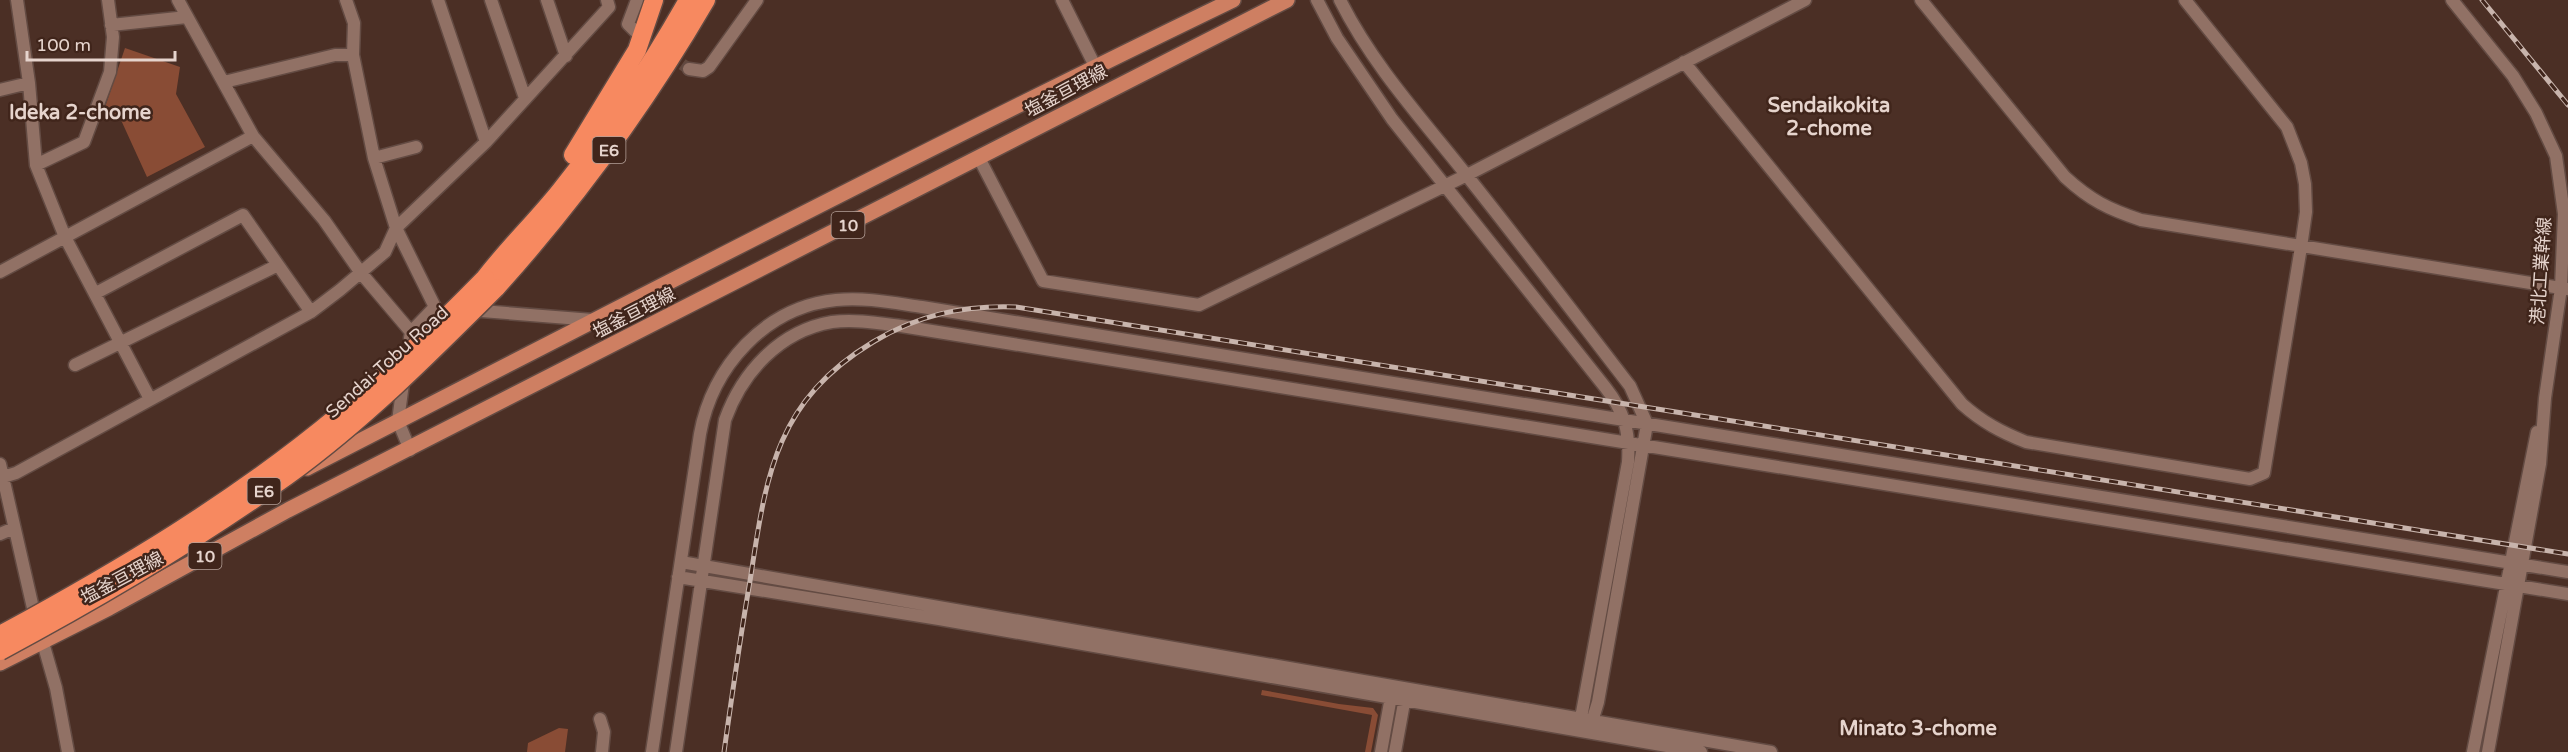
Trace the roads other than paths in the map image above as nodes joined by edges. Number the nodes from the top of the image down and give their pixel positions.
1 (17, 0) edge
2 (108, 0) edge
3 (178, 0) edge
4 (346, 0) edge
5 (438, 0) edge
6 (491, 0) edge
7 (547, 0) edge
8 (606, 0) edge
9 (637, 0) edge
10 (654, 0) edge
11 (688, 0) edge
12 (706, 0) edge
13 (712, 0) edge
14 (758, 0) edge
15 (1062, 0) edge
16 (1233, 0) edge
17 (1287, 0) edge
18 (1317, 0) edge
19 (1340, 0) edge
20 (1805, 0) edge
21 (1921, 0) edge
22 (2185, 0) edge
23 (2452, 0) edge
24 (187, 17) junction
25 (111, 26) junction
26 (634, 31) dead end
27 (683, 39) junction
28 (353, 55) junction
29 (566, 56) junction
30 (1684, 62) junction
31 (1095, 66) junction
32 (689, 69) dead end
33 (224, 82) junction
34 (29, 83) junction
35 (0, 90) edge
36 (525, 98) junction
37 (253, 136) junction
38 (486, 142) junction
39 (416, 147) dead end
40 (374, 158) junction
41 (979, 158) junction
42 (36, 165) junction
43 (1467, 175) junction
44 (1445, 186) junction
45 (396, 228) junction
46 (65, 237) junction
47 (2301, 247) junction
48 (278, 265) junction
49 (0, 272) edge
50 (361, 273) junction
51 (490, 280) junction
52 (2565, 289) edge
53 (96, 293) junction
54 (435, 307) junction
55 (311, 312) junction
56 (593, 320) junction
57 (411, 332) junction
58 (121, 342) junction
59 (75, 365) dead end
60 (2545, 398) junction
61 (150, 399) junction
62 (1626, 420) junction
63 (398, 421) junction
64 (1647, 424) junction
65 (1629, 443) junction
66 (1645, 446) junction
67 (410, 450) junction
68 (0, 464) edge
69 (3, 477) junction
70 (14, 528) junction
71 (0, 534) edge
72 (681, 562) junction
73 (2509, 562) junction
74 (2523, 564) junction
75 (702, 565) junction
76 (2568, 572) edge
77 (678, 577) junction
78 (700, 580) junction
79 (2504, 584) junction
80 (2518, 586) junction
81 (2568, 594) edge
82 (33, 608) junction
83 (0, 625) edge
84 (0, 634) edge
85 (44, 640) junction
86 (0, 651) edge
87 (0, 663) edge
88 (1392, 692) junction
89 (1405, 694) junction
90 (600, 718) dead end
91 (1581, 718) junction
92 (1594, 721) junction
93 (1586, 732) junction
94 (68, 752) edge
95 (602, 752) edge
96 (652, 752) edge
97 (675, 752) edge
98 (1381, 752) edge
99 (1395, 752) edge
100 (1701, 752) edge
101 (1771, 752) edge
102 (2473, 752) edge
103 (2488, 752) edge

1 - 34 street
2 - 25 street
3 - 24 street
4 - 28 street
5 - 38 street
6 - 36 street
7 - 29 street
8 - 29 street
9 - 26 street
10 - 51 highway
11 - 51 highway, Sendai-Tobu Road / E6
12 - 27 highway, Sendai-Tobu Road / E6
13 - 27 highway
14 - 32 street
15 - 31 street
16 - 31 main road, 塩釜亘理線 / 10
17 - 41 main road, 塩釜亘理線 / 10
18 - 44 street
19 - 43 street
20 - 30 street
21 - 47 street
22 - 47 street
23 - 52 street, 港北工業幹線
24 - 25 street
24 - 33 street
25 - 42 street
27 - 51 highway, Sendai-Tobu Road / E6
28 - 33 street
28 - 40 street
29 - 36 street
30 - 43 street
30 - 47 street
31 - 56 main road, 塩釜亘理線 / 10
33 - 37 street
34 - 35 street
34 - 42 street
36 - 38 street
37 - 46 street
37 - 50 street
38 - 45 street
39 - 40 street
40 - 45 street
41 - 44 street
41 - 67 main road, 塩釜亘理線 / 10
42 - 46 street
43 - 44 street
43 - 64 street
44 - 62 street
45 - 50 street
45 - 54 street
46 - 49 street
46 - 53 street
47 - 52 street
48 - 53 street
48 - 55 street
48 - 58 street
50 - 55 street
50 - 57 street
51 - 84 highway, Sendai-Tobu Road / E6, bridge
51 - 86 highway, Sendai-Tobu Road / E6, bridge
52 - 60 street, 港北工業幹線
53 - 58 street
54 - 56 street
54 - 57 street
55 - 61 street
56 - 63 main road, 塩釜亘理線 / 10
57 - 63 street
58 - 59 street
58 - 61 street
60 - 73 street
60 - 74 street
61 - 69 street
62 - 64 street
62 - 65 street
62 - 72 street
63 - 67 street
63 - 82 main road, 塩釜亘理線 / 10
64 - 66 street
64 - 73 street
65 - 66 street
65 - 75 street
65 - 91 street
66 - 79 street
66 - 92 street
67 - 85 main road, 塩釜亘理線 / 10
68 - 69 street
69 - 70 street
70 - 71 street
70 - 82 street
72 - 75 street
72 - 77 street
73 - 74 street
73 - 79 street
74 - 76 street
74 - 80 street
75 - 78 street
75 - 88 street
77 - 78 street
77 - 96 street
78 - 88 street
78 - 97 street
79 - 80 street
79 - 102 street
80 - 81 street
80 - 103 street
82 - 83 main road, 塩釜亘理線 / 10
82 - 85 street
85 - 87 main road, 塩釜亘理線 / 10
85 - 94 street
88 - 89 street
88 - 98 street
89 - 91 street
89 - 93 street
89 - 99 street
90 - 95 street
91 - 92 street
91 - 93 street
92 - 93 street
92 - 101 street
93 - 100 street

